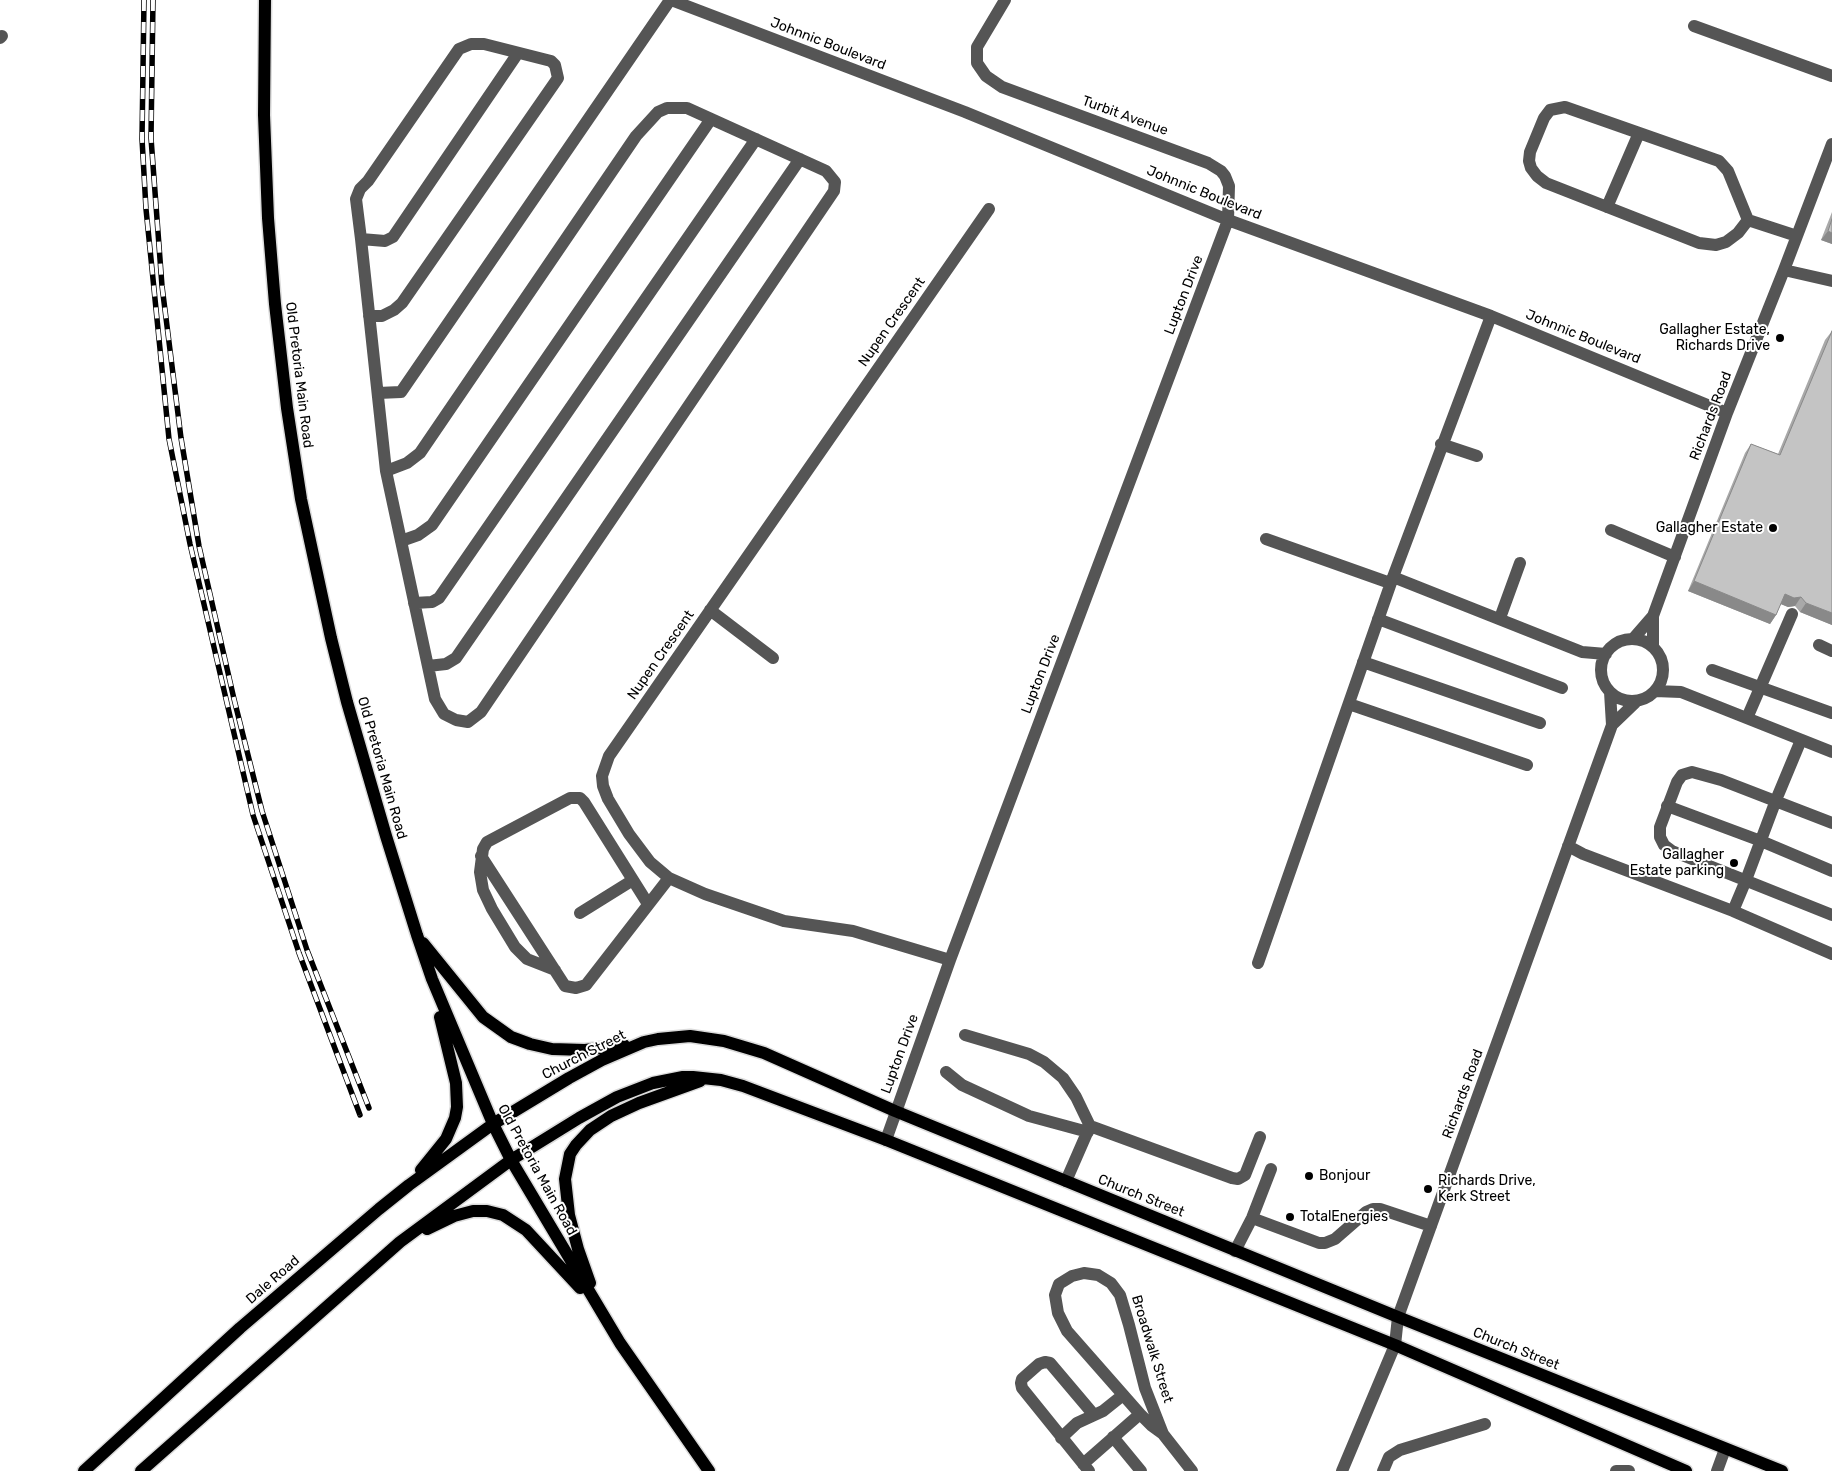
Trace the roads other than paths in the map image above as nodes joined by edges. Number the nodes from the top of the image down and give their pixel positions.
1 (265, 0) edge
2 (671, 0) edge
3 (1005, 0) edge
4 (1694, 26) dead end
5 (518, 53) junction
6 (1832, 76) edge
7 (711, 119) junction
8 (1639, 133) junction
9 (756, 140) junction
10 (1832, 144) edge
11 (800, 159) junction
12 (1607, 207) junction
13 (989, 210) dead end
14 (1228, 220) junction
15 (1748, 220) junction
16 (1797, 236) junction
17 (361, 239) junction
18 (1784, 270) junction
19 (1832, 280) edge
20 (369, 316) junction
21 (1491, 316) junction
22 (378, 393) junction
23 (1727, 413) junction
24 (1442, 444) junction
25 (1477, 456) dead end
26 (386, 471) junction
27 (1611, 530) dead end
28 (1266, 539) dead end
29 (401, 541) junction
30 (1675, 556) junction
31 (1520, 563) dead end
32 (1392, 580) junction
33 (414, 603) junction
34 (710, 610) junction
35 (1792, 614) edge
36 (1653, 616) junction
37 (1500, 618) junction
38 (1378, 619) junction
39 (1633, 639) junction
40 (1653, 646) junction
41 (1819, 646) dead end
42 (1832, 650) edge
43 (1582, 652) junction
44 (1606, 654) junction
45 (773, 658) dead end
46 (1363, 662) junction
47 (428, 666) junction
48 (1712, 670) dead end
49 (1664, 673) junction
50 (1601, 674) junction
51 (1562, 688) dead end
52 (1759, 688) junction
53 (1655, 691) junction
54 (1610, 692) junction
55 (1681, 692) junction
56 (1637, 701) junction
57 (1349, 704) junction
58 (1832, 713) edge
59 (1746, 718) junction
60 (1540, 723) dead end
61 (1612, 726) junction
62 (1801, 740) junction
63 (1832, 752) edge
64 (1527, 764) dead end
65 (1776, 800) junction
66 (1667, 806) junction
67 (1832, 823) edge
68 (1761, 841) junction
69 (1568, 846) junction
70 (481, 856) junction
71 (1832, 871) edge
72 (669, 878) junction
73 (633, 880) junction
74 (1746, 880) junction
75 (648, 904) junction
76 (1732, 911) junction
77 (580, 913) dead end
78 (1832, 915) edge
79 (416, 935) junction
80 (422, 950) junction
81 (1832, 954) edge
82 (950, 960) junction
83 (1258, 963) dead end
84 (555, 970) junction
85 (965, 1036) dead end
86 (644, 1042) junction
87 (946, 1072) dead end
88 (707, 1078) junction
89 (895, 1111) junction
90 (493, 1124) junction
91 (1089, 1129) junction
92 (1260, 1137) dead end
93 (886, 1140) junction
94 (511, 1160) junction
95 (1271, 1170) dead end
96 (1066, 1181) junction
97 (409, 1185) junction
98 (1252, 1218) junction
99 (1431, 1226) junction
100 (1235, 1250) junction
101 (378, 1261) junction
102 (599, 1309) junction
103 (1398, 1317) junction
104 (1395, 1345) junction
105 (1123, 1395) junction
106 (1140, 1414) junction
107 (1094, 1415) junction
108 (1485, 1424) dead end
109 (1163, 1434) junction
110 (1113, 1437) junction
111 (1062, 1438) junction
112 (1725, 1449) junction
113 (1086, 1467) edge
114 (84, 1471) edge
115 (141, 1471) edge
116 (709, 1471) edge
117 (1140, 1471) edge
118 (1192, 1471) edge
119 (1342, 1471) edge
120 (1383, 1471) edge
121 (1616, 1471) edge
122 (1630, 1471) edge
123 (1686, 1471) edge
124 (1717, 1471) edge
125 (1782, 1471) edge

1 - 79 main road, Old Pretoria Main Road
2 - 14 street, Johnnic Boulevard
2 - 22 street
3 - 14 street, Turbit Avenue
4 - 6 street
5 - 17 street
5 - 17 street
5 - 20 street
7 - 9 street
7 - 26 street
7 - 29 street
8 - 12 street
8 - 12 street
8 - 15 street
9 - 11 street
9 - 33 street
10 - 16 street, Richards Road
11 - 47 street
11 - 47 street
12 - 15 street
13 - 34 street, Nupen Crescent
14 - 21 street, Johnnic Boulevard
14 - 82 street, Lupton Drive
15 - 16 street
16 - 18 street, Richards Road
17 - 20 street
18 - 19 street
18 - 23 street, Richards Road
20 - 22 street
21 - 23 street, Johnnic Boulevard
21 - 24 street
22 - 26 street
23 - 30 street, Richards Road
24 - 25 street
24 - 32 street
26 - 29 street
27 - 30 street
28 - 32 street
29 - 33 street
30 - 36 street, Richards Road
31 - 37 street
32 - 37 street
32 - 38 street
33 - 47 street
34 - 45 street
34 - 72 street, Nupen Crescent
35 - 52 street
36 - 39 street, Richards Road
36 - 40 street, Richards Road
37 - 43 street
38 - 46 street
38 - 51 street
39 - 40 street
39 - 44 street
40 - 49 street
41 - 42 street
43 - 44 street
43 - 50 street
44 - 50 street
46 - 57 street
46 - 60 street
48 - 52 street
49 - 53 street
49 - 55 street
50 - 54 street
52 - 58 street
52 - 59 street
53 - 55 street
53 - 56 street
54 - 56 street
54 - 61 street, Richards Road
55 - 59 street
56 - 61 street, Richards Road
57 - 64 street
57 - 83 street
59 - 62 street
61 - 69 street, Richards Road
62 - 63 street
62 - 65 street
65 - 66 street
65 - 67 street
65 - 68 street
66 - 68 street
66 - 74 street
68 - 71 street
68 - 74 street
69 - 76 street
69 - 99 street, Richards Road
70 - 73 street
70 - 84 street
70 - 84 street
72 - 75 street
72 - 82 street, Nupen Crescent
73 - 75 street
73 - 77 street
74 - 76 street
74 - 78 street
75 - 84 street
76 - 81 street
79 - 80 main road, Old Pretoria Main Road
79 - 86 main road
80 - 90 main road, Old Pretoria Main Road
80 - 97 main road
82 - 89 street, Lupton Drive
85 - 91 street
86 - 89 main road, Church Street
86 - 90 main road, Church Street
87 - 91 street
88 - 93 main road
88 - 94 main road
88 - 102 main road
89 - 93 street, Lupton Drive
89 - 96 main road, Church Street
90 - 94 main road, Old Pretoria Main Road
90 - 97 main road, Dale Road
91 - 92 street
91 - 96 street
93 - 104 main road
94 - 101 main road
94 - 102 main road, Old Pretoria Main Road
95 - 98 street
96 - 100 main road, Church Street
97 - 114 main road, Dale Road
98 - 99 street
98 - 100 street
99 - 103 street, Richards Road
100 - 103 main road, Church Street
101 - 102 main road
101 - 115 main road
102 - 116 main road, Old Pretoria Main Road
103 - 104 street, Richards Road
103 - 112 main road, Church Street
104 - 119 street, Richards Road
104 - 123 main road
105 - 106 street, Broadwalk Street
105 - 107 street
105 - 109 street, Broadwalk Street
106 - 109 street, Broadwalk Street
106 - 110 street
107 - 111 street
107 - 111 street
108 - 120 street
109 - 118 street, Broadwalk Street
110 - 113 street
110 - 117 street
111 - 113 street
112 - 124 street
112 - 125 main road, Church Street
121 - 122 street

